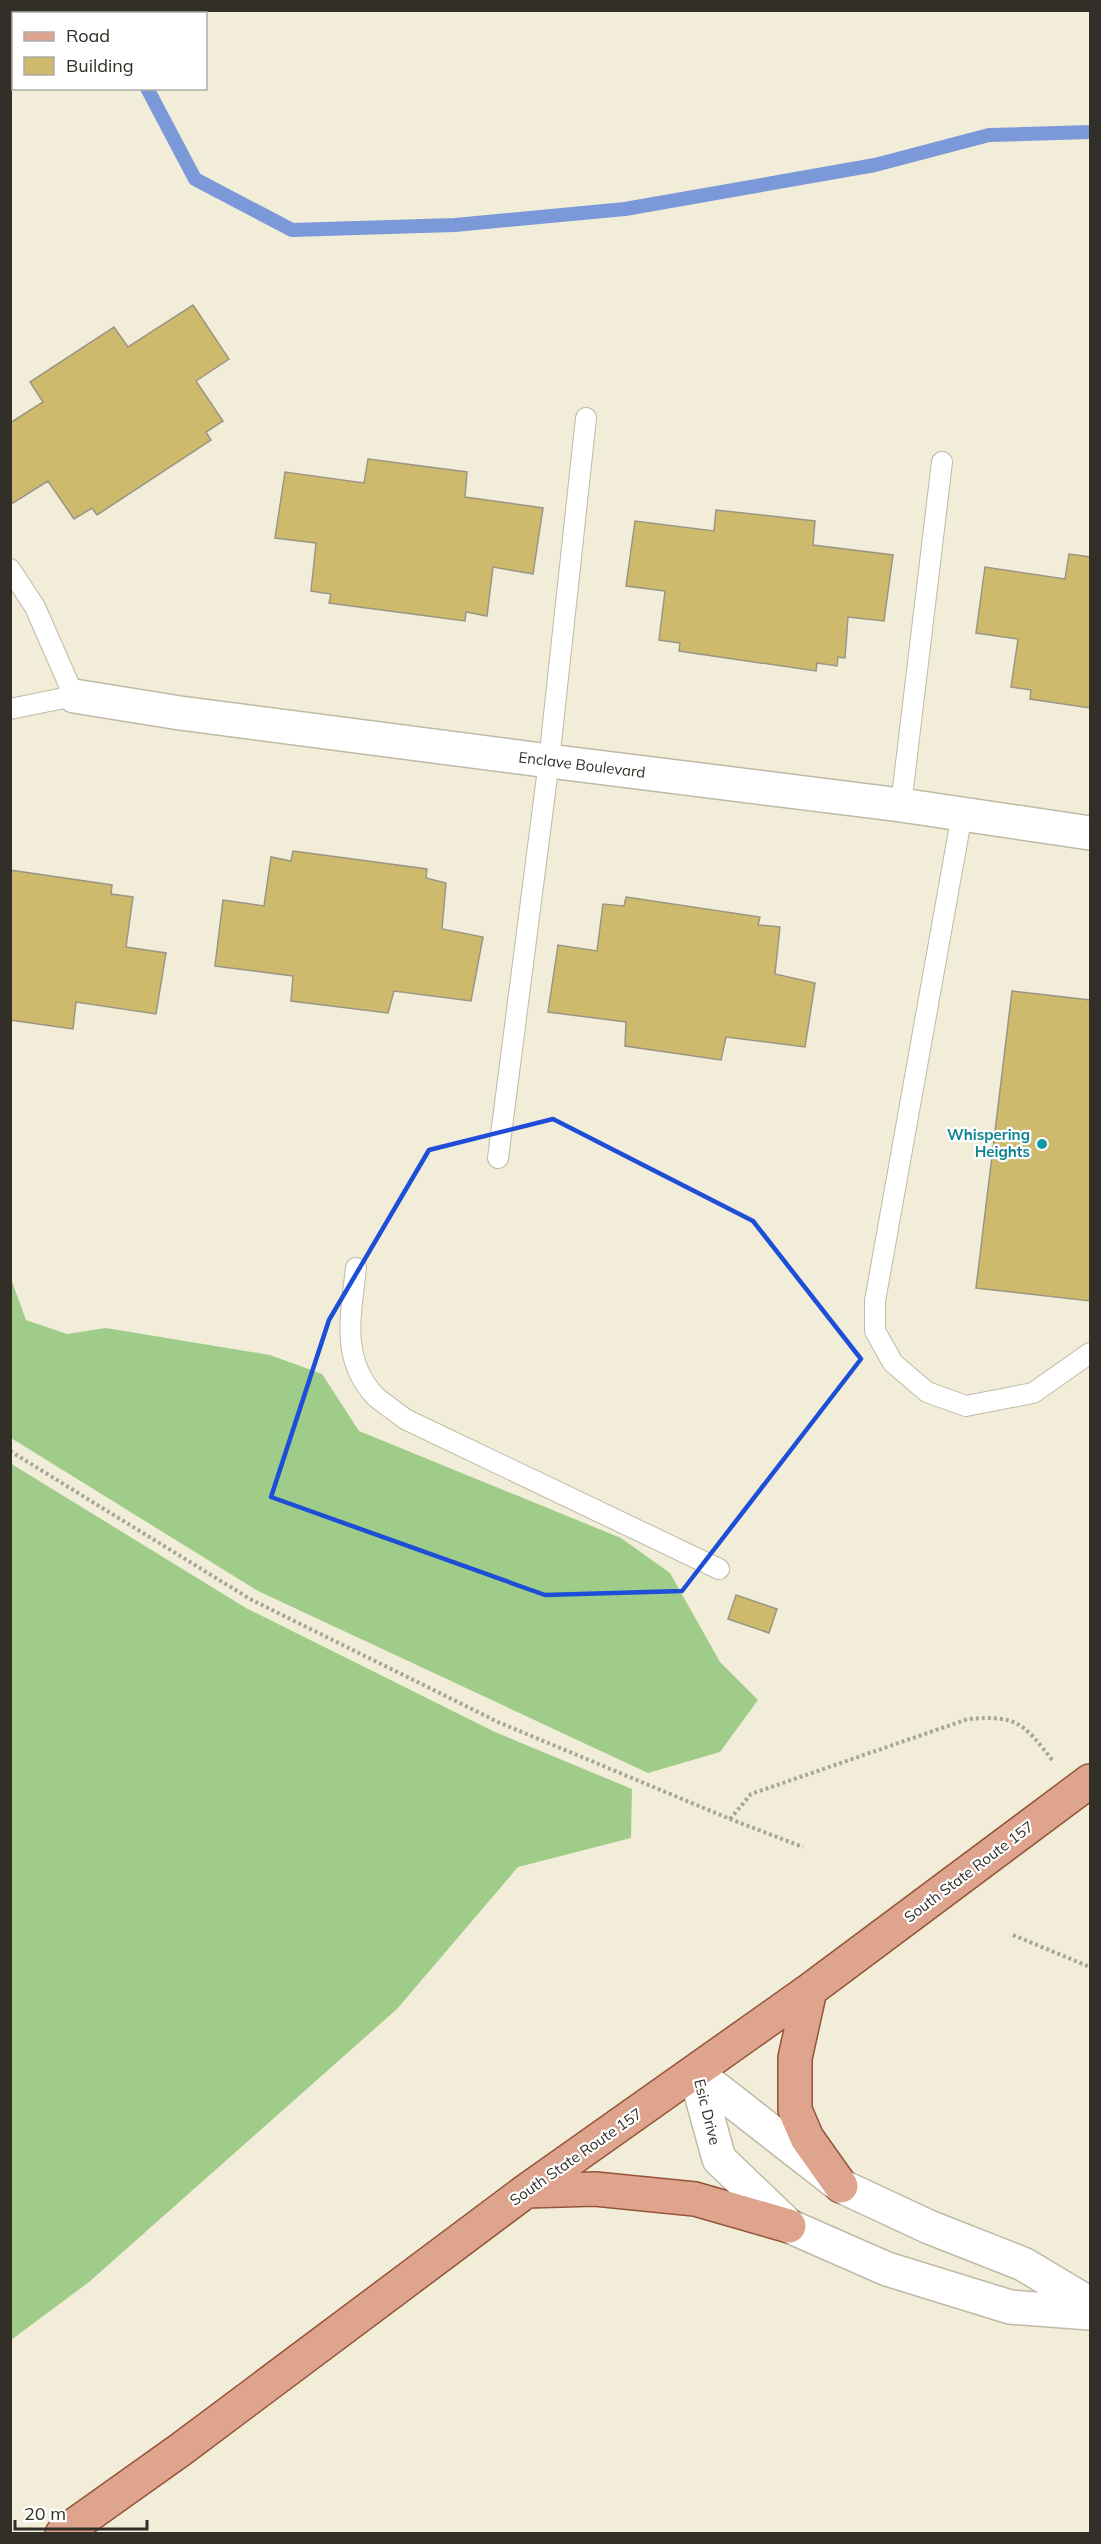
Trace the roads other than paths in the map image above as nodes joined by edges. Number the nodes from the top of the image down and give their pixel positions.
1 (586, 418) dead end
2 (942, 462) dead end
3 (10, 569) edge
4 (74, 696) junction
5 (10, 709) edge
6 (549, 761) junction
7 (901, 804) junction
8 (962, 814) junction
9 (1090, 832) edge
10 (498, 1158) dead end
11 (356, 1268) dead end
12 (1090, 1353) edge
13 (719, 1569) dead end
14 (1084, 1786) edge
15 (810, 1990) junction
16 (695, 2072) junction
17 (842, 2186) junction
18 (526, 2191) junction
19 (789, 2226) junction
20 (1090, 2304) edge
21 (1090, 2313) edge
22 (62, 2534) edge

1 - 6 lane
2 - 7 lane
3 - 4 lane
4 - 5 lane
4 - 6 street, Enclave Boulevard
6 - 7 street, Enclave Boulevard
6 - 10 lane
7 - 8 street, Enclave Boulevard
8 - 9 street, Enclave Boulevard
8 - 12 lane
11 - 13 lane
14 - 15 main road, South State Route 157
15 - 16 main road, South State Route 157
15 - 17 main road
16 - 17 street, Esic Drive
16 - 18 main road, South State Route 157
16 - 19 street, Esic Drive
17 - 20 street, Esic Drive
18 - 19 main road
18 - 22 main road, South State Route 157
19 - 21 street, Esic Drive

